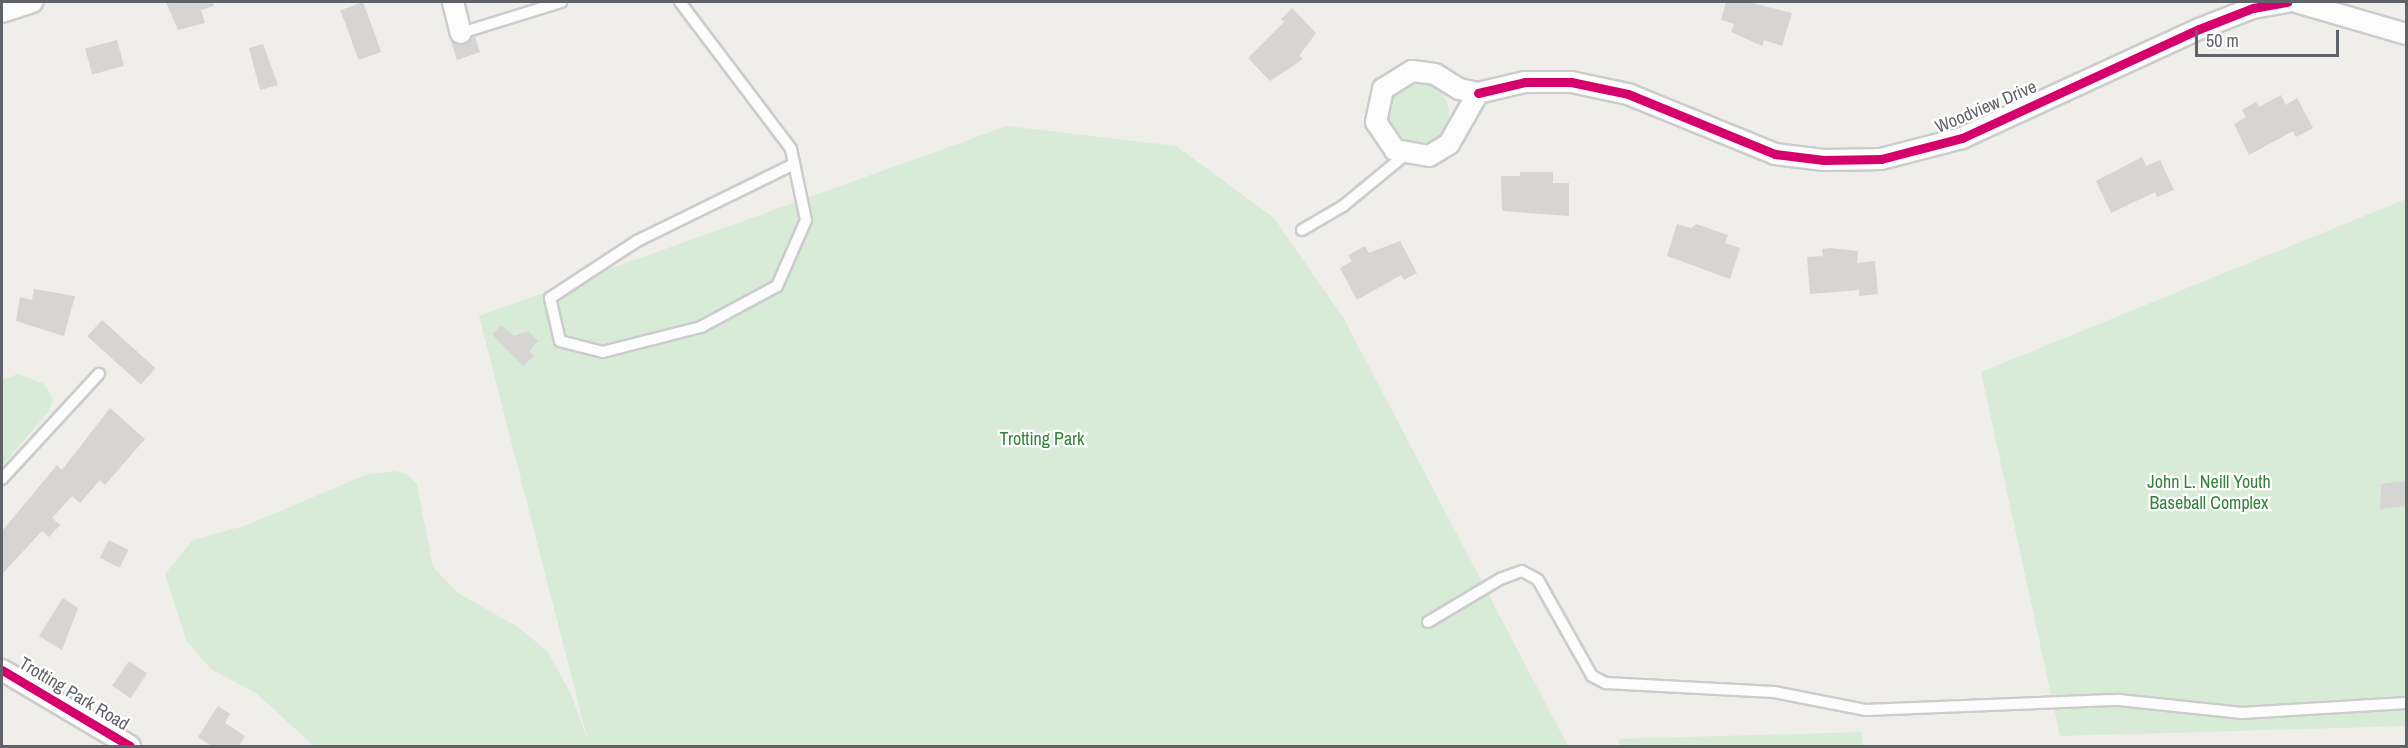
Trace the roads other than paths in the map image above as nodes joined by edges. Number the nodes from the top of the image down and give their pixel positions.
1 (32, 2) edge
2 (453, 2) edge
3 (561, 2) edge
4 (680, 2) edge
5 (2287, 2) edge
6 (2296, 2) edge
7 (2, 12) edge
8 (461, 33) joint
9 (2406, 34) edge
10 (1479, 93) junction
11 (1405, 155) junction
12 (794, 164) junction
13 (1302, 230) dead end
14 (99, 374) dead end
15 (2, 479) edge
16 (1428, 622) dead end
17 (2, 670) edge
18 (2406, 703) edge
19 (130, 747) edge

1 - 7 street
2 - 8 street
3 - 8 lane
4 - 12 lane
5 - 10 street, Woodview Drive
6 - 9 street
10 - 11 street
10 - 11 street
11 - 13 lane
12 - 12 lane
14 - 15 lane
16 - 18 lane
17 - 19 street, Trotting Park Road

